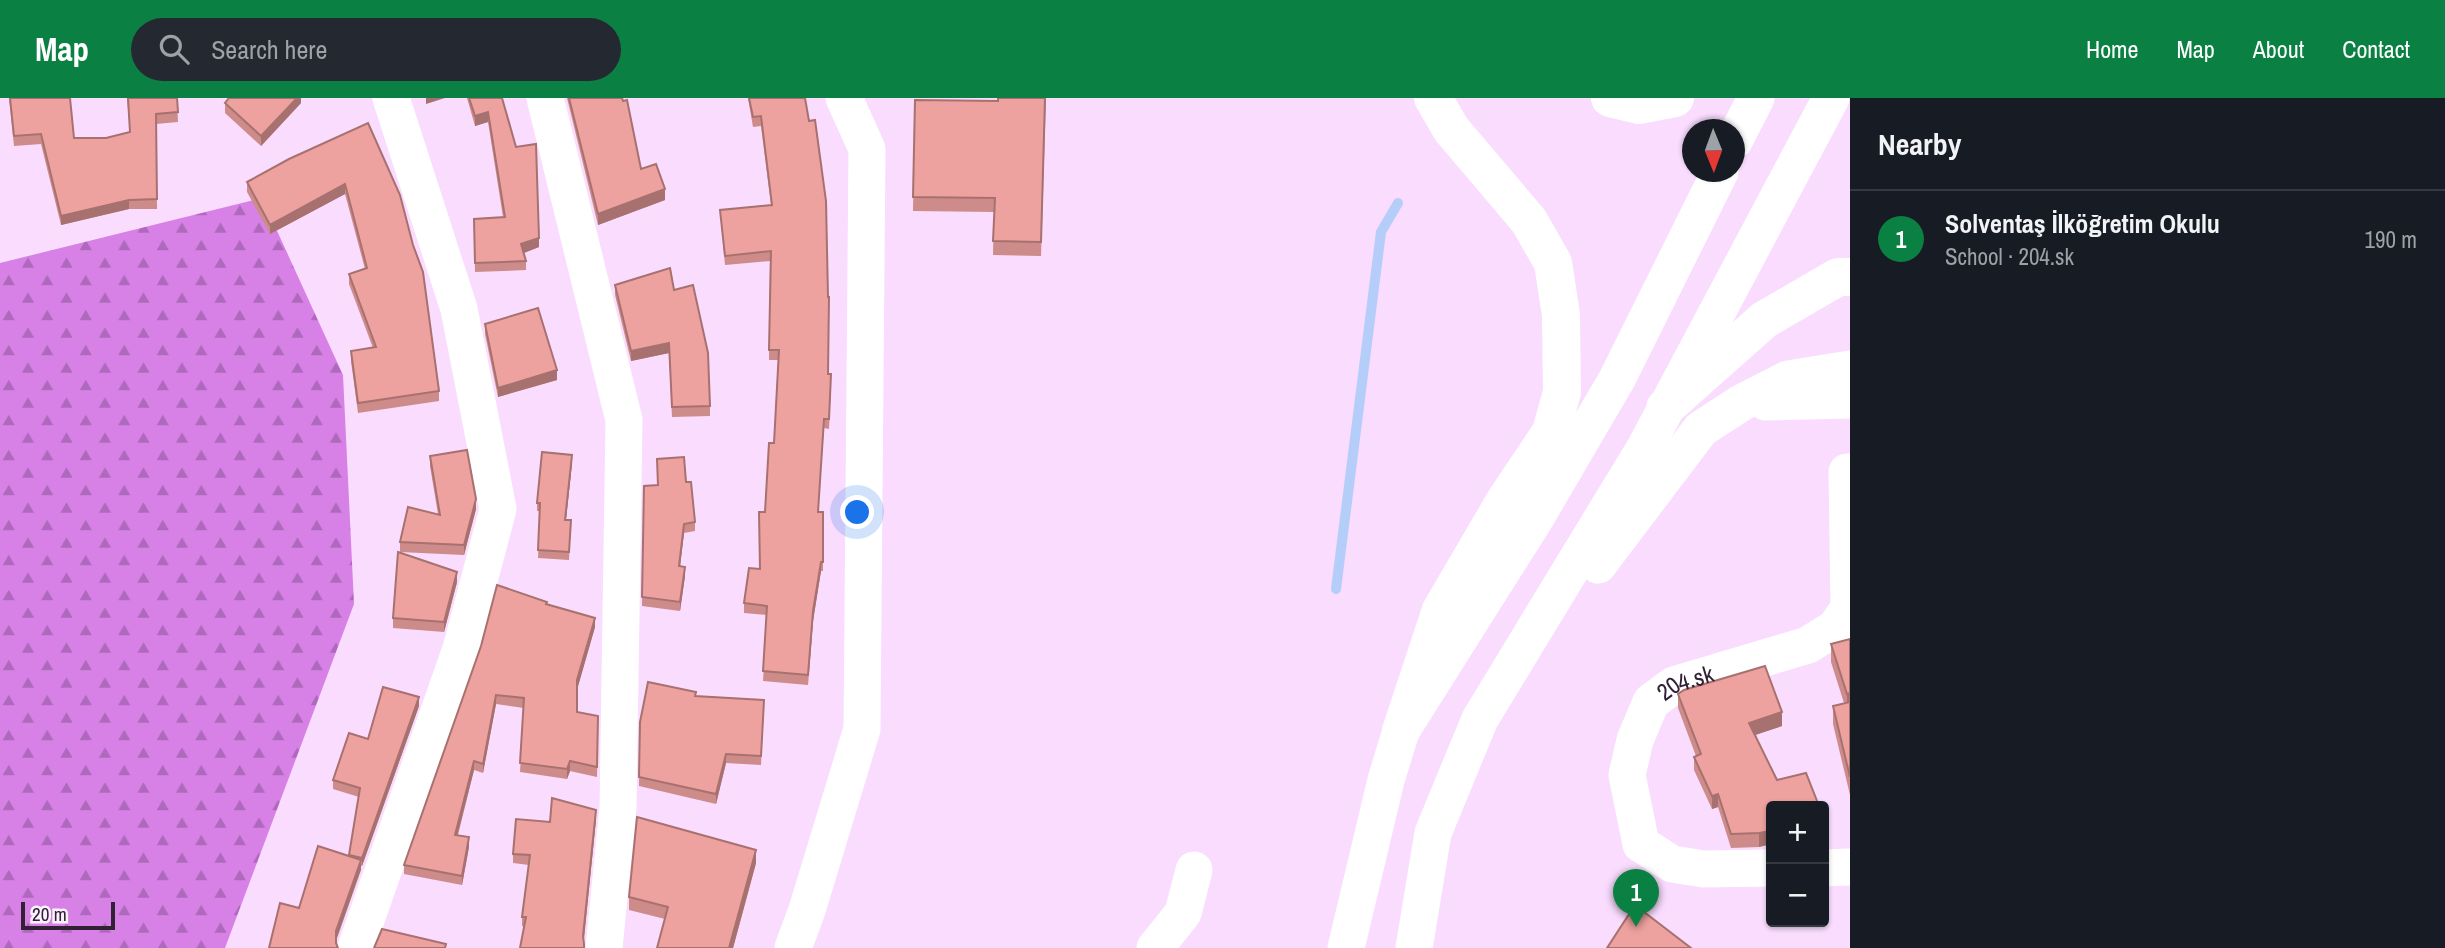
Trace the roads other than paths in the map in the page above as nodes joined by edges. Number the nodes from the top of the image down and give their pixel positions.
1 (391, 98) edge
2 (545, 98) edge
3 (845, 98) edge
4 (1433, 98) edge
5 (1610, 98) edge
6 (1675, 98) edge
7 (1756, 98) edge
8 (1831, 98) edge
9 (1745, 120) edge
10 (1715, 182) edge
11 (1850, 277) edge
12 (1850, 369) edge
13 (1850, 400) edge
14 (1741, 403) junction
15 (1665, 408) junction
16 (1850, 472) edge
17 (1480, 719) junction
18 (1401, 731) junction
19 (1850, 867) edge
20 (1829, 868) edge
21 (1766, 869) edge
22 (1194, 870) dead end
23 (356, 948) edge
24 (604, 948) edge
25 (793, 948) edge
26 (1155, 948) edge
27 (1346, 948) edge
28 (1414, 948) edge

1 - 23 street
2 - 24 street
3 - 25 street
4 - 18 highway
5 - 6 highway
7 - 9 street
8 - 15 street
10 - 18 street
11 - 15 highway
12 - 14 street
13 - 14 street
14 - 17 street
15 - 17 street
16 - 21 street, 204.sk
17 - 28 street
18 - 27 street
19 - 20 street
22 - 26 street

